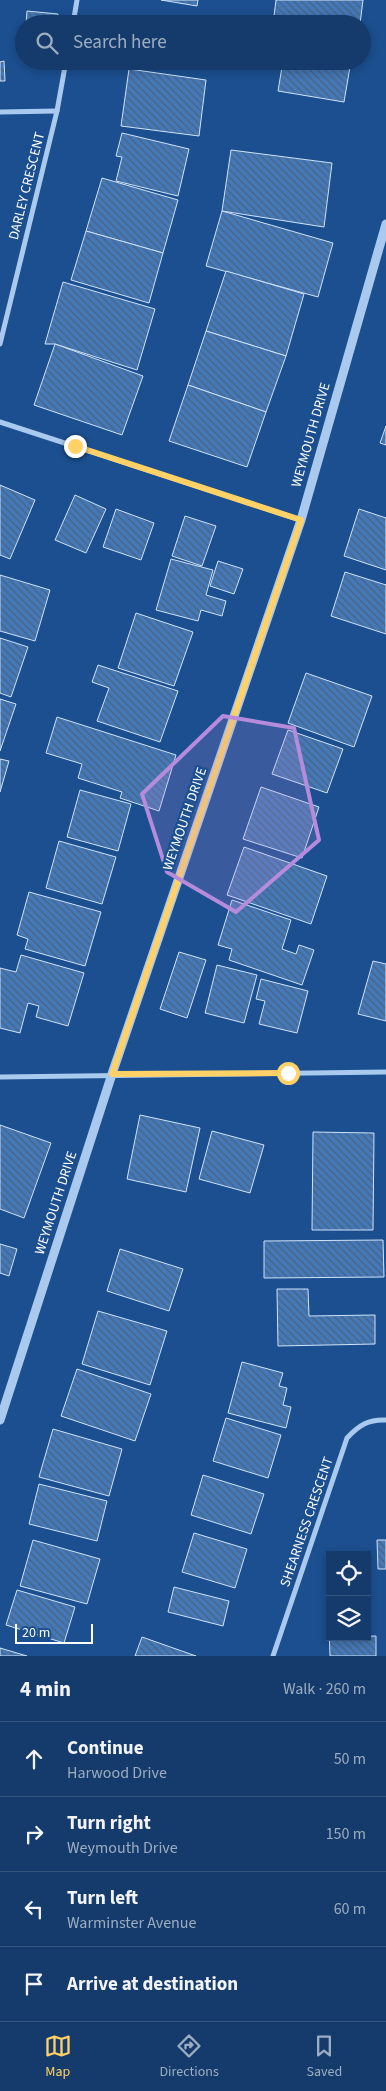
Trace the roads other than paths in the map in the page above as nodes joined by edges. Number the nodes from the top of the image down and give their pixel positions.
1 (77, 0) edge
2 (74, 15) edge
3 (65, 70) edge
4 (58, 111) junction
5 (0, 112) edge
6 (386, 224) edge
7 (0, 344) edge
8 (0, 422) edge
9 (301, 520) junction
10 (386, 1072) edge
11 (112, 1074) junction
12 (0, 1077) edge
13 (0, 1420) edge
14 (386, 1420) edge
15 (273, 1656) edge

1 - 2 street
3 - 4 street, DARLEY CRESCENT
4 - 5 street
4 - 7 street, DARLEY CRESCENT
6 - 9 street, WEYMOUTH DRIVE
8 - 9 street
9 - 11 street, WEYMOUTH DRIVE
10 - 11 street
11 - 12 street
11 - 13 street, WEYMOUTH DRIVE
14 - 15 street, SHEARNESS CRESCENT

